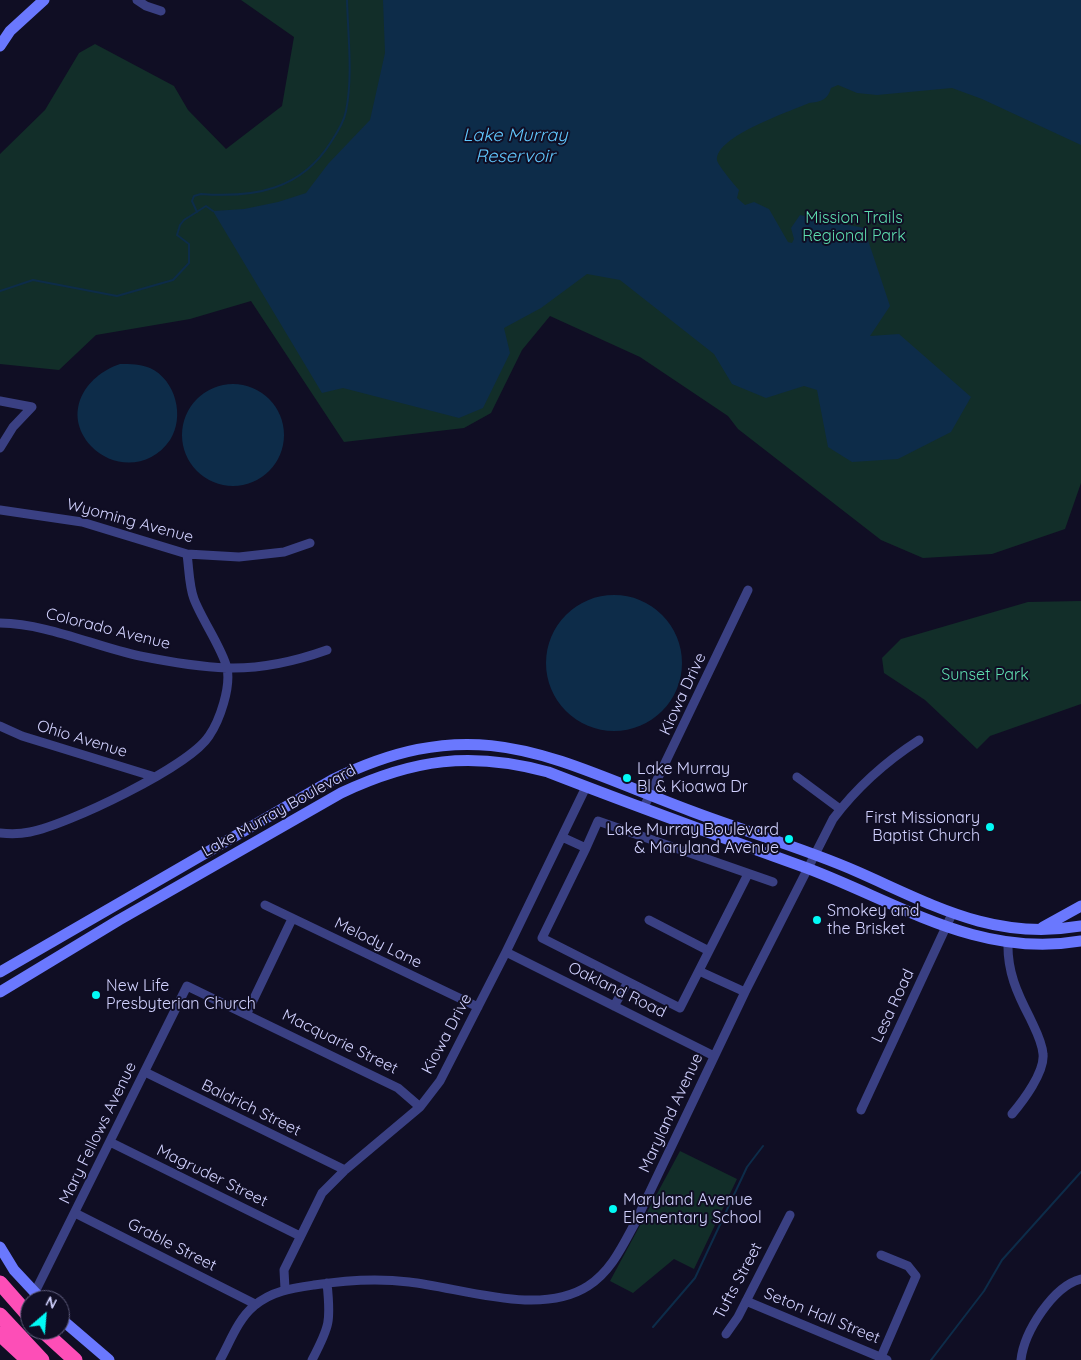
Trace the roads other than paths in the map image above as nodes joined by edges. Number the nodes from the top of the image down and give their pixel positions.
1 (44, 0) edge
2 (137, 0) edge
3 (161, 11) dead end
4 (0, 46) edge
5 (0, 401) edge
6 (0, 448) edge
7 (0, 510) edge
8 (310, 543) dead end
9 (187, 554) junction
10 (748, 590) dead end
11 (0, 623) edge
12 (327, 650) dead end
13 (227, 668) junction
14 (0, 726) edge
15 (919, 740) dead end
16 (155, 777) junction
17 (797, 777) dead end
18 (586, 787) junction
19 (649, 795) junction
20 (642, 809) junction
21 (840, 809) junction
22 (0, 834) edge
23 (562, 837) junction
24 (586, 848) junction
25 (814, 854) junction
26 (806, 868) junction
27 (748, 874) junction
28 (156, 880) junction
29 (773, 882) dead end
30 (164, 894) junction
31 (265, 905) dead end
32 (1081, 906) edge
33 (952, 914) junction
34 (292, 919) junction
35 (649, 920) dead end
36 (1081, 926) edge
37 (946, 928) junction
38 (1042, 928) junction
39 (56, 938) junction
40 (1081, 941) edge
41 (1008, 942) junction
42 (67, 950) junction
43 (709, 951) junction
44 (506, 952) junction
45 (0, 972) edge
46 (699, 972) junction
47 (628, 982) junction
48 (187, 986) joint
49 (0, 992) edge
50 (745, 992) junction
51 (614, 1006) junction
52 (478, 1007) junction
53 (247, 1014) junction
54 (714, 1056) junction
55 (145, 1072) junction
56 (420, 1107) junction
57 (861, 1110) dead end
58 (1012, 1114) dead end
59 (110, 1142) junction
60 (344, 1170) junction
61 (75, 1213) junction
62 (790, 1214) dead end
63 (300, 1236) junction
64 (0, 1247) edge
65 (881, 1255) dead end
66 (1081, 1279) edge
67 (0, 1283) edge
68 (328, 1283) junction
69 (33, 1290) edge
70 (42, 1290) edge
71 (285, 1290) junction
72 (746, 1301) junction
73 (255, 1304) junction
74 (20, 1306) edge
75 (0, 1315) edge
76 (70, 1327) edge
77 (0, 1334) edge
78 (726, 1334) dead end
79 (53, 1340) edge
80 (884, 1358) edge
81 (28, 1360) edge
82 (42, 1360) edge
83 (75, 1360) edge
84 (109, 1360) edge
85 (220, 1360) edge
86 (312, 1360) edge
87 (1021, 1360) edge

1 - 4 main road
2 - 3 street
5 - 6 street
7 - 9 street, Wyoming Avenue
8 - 9 street, Wyoming Avenue
9 - 13 street
10 - 19 street, Kiowa Drive
11 - 13 street, Colorado Avenue
12 - 13 street, Colorado Avenue
13 - 16 street
14 - 16 street, Ohio Avenue
15 - 21 street, Maryland Avenue
16 - 22 street
17 - 21 street
18 - 20 main road, Lake Murray Boulevard
18 - 23 street, Kiowa Drive
18 - 30 main road, Lake Murray Boulevard
19 - 20 street, Kiowa Drive
19 - 25 main road, Lake Murray Boulevard
19 - 28 main road, Lake Murray Boulevard
20 - 26 main road, Lake Murray Boulevard
21 - 25 street, Maryland Avenue
23 - 24 street
23 - 44 street, Kiowa Drive
24 - 27 street
24 - 47 street
25 - 26 street, Maryland Avenue
25 - 33 main road, Lake Murray Boulevard
26 - 37 main road, Lake Murray Boulevard
26 - 50 street, Maryland Avenue
27 - 29 street
27 - 43 street
28 - 30 main road
28 - 39 main road, Lake Murray Boulevard
30 - 42 main road, Lake Murray Boulevard
31 - 34 street, Melody Lane
32 - 38 main road
33 - 37 street, Lesa Road
33 - 38 main road, Lake Murray Boulevard
34 - 52 street, Melody Lane
34 - 53 street
35 - 43 street
36 - 38 main road, Lake Murray Boulevard
37 - 41 main road, Lake Murray Boulevard
37 - 57 street, Lesa Road
39 - 42 main road
39 - 45 main road, Lake Murray Boulevard
40 - 41 main road, Lake Murray Boulevard
41 - 58 street
42 - 49 main road, Lake Murray Boulevard
43 - 46 street
44 - 51 street, Oakland Road
44 - 52 street, Kiowa Drive
46 - 47 street
46 - 50 street
47 - 51 street
48 - 53 street, Macquarie Street
48 - 55 street, Mary Fellows Avenue
50 - 54 street, Maryland Avenue
51 - 54 street, Oakland Road
52 - 56 street, Kiowa Drive
53 - 56 street, Macquarie Street
54 - 68 street, Maryland Avenue
55 - 59 street, Mary Fellows Avenue
55 - 60 street, Baldrich Street
56 - 60 street, Kiowa Drive
59 - 61 street, Mary Fellows Avenue
59 - 63 street, Magruder Street
60 - 63 street, Kiowa Drive
61 - 70 street, Mary Fellows Avenue
61 - 73 street, Grable Street
62 - 72 street, Tufts Street
63 - 71 street, Kiowa Drive
64 - 69 main road
65 - 80 street
66 - 87 street
67 - 74 highway
68 - 71 street, Maryland Avenue
68 - 86 street
71 - 73 street, Maryland Avenue
72 - 78 street, Tufts Street
72 - 80 street, Seton Hall Street
73 - 85 street, Maryland Avenue
75 - 82 highway
76 - 84 main road
77 - 81 highway
79 - 83 highway

